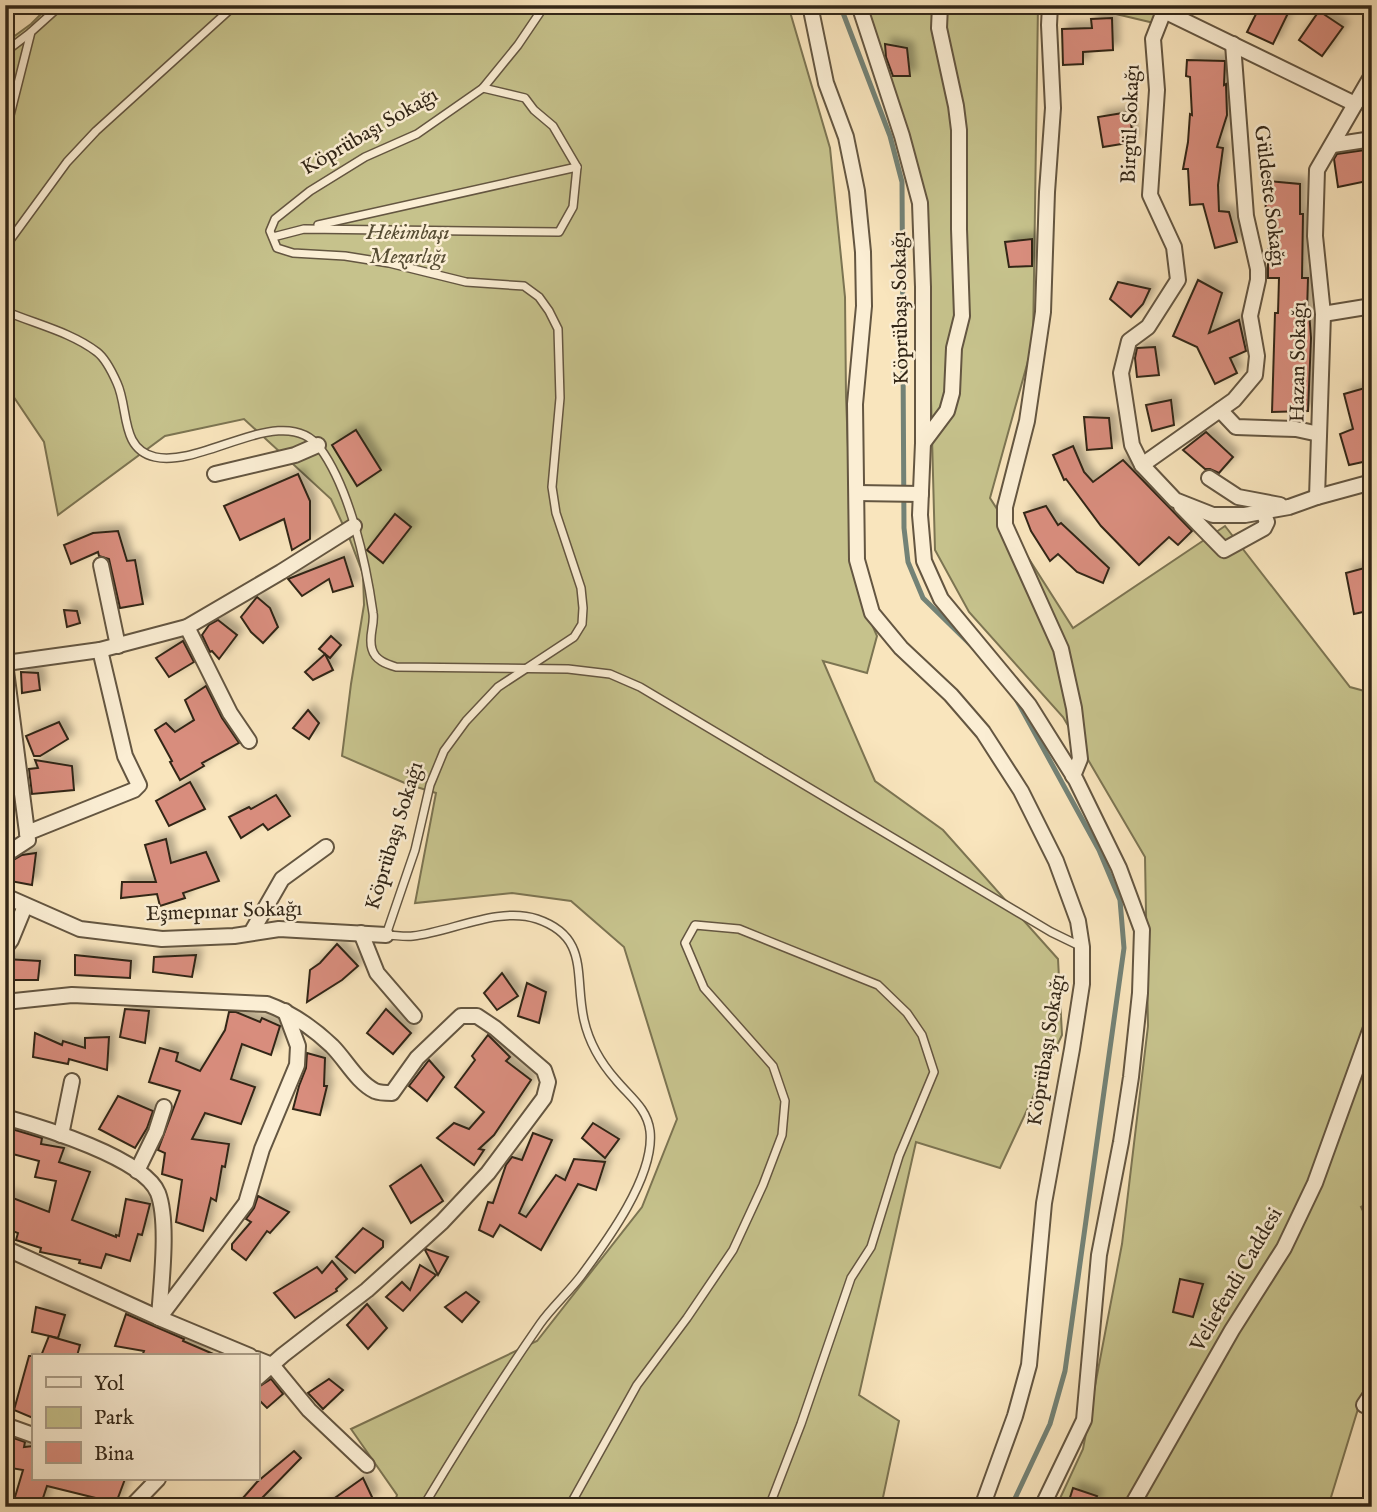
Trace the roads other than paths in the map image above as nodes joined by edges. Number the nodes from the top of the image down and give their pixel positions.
1 (61, 5) edge
2 (235, 5) edge
3 (545, 5) edge
4 (810, 5) edge
5 (859, 5) edge
6 (940, 5) edge
7 (1050, 5) edge
8 (1166, 8) edge
9 (31, 32) junction
10 (1233, 44) junction
11 (5, 52) edge
12 (1372, 75) edge
13 (483, 88) junction
14 (1355, 104) junction
15 (5, 135) edge
16 (1372, 139) edge
17 (1333, 145) junction
18 (577, 167) junction
19 (303, 229) junction
20 (273, 237) junction
21 (5, 255) edge
22 (1372, 306) edge
23 (5, 311) edge
24 (1323, 313) junction
25 (1220, 410) junction
26 (1319, 434) junction
27 (923, 443) junction
28 (318, 445) junction
29 (1142, 465) junction
30 (215, 474) dead end
31 (1209, 478) dead end
32 (1372, 482) edge
33 (865, 493) junction
34 (915, 494) junction
35 (1317, 497) junction
36 (1175, 499) junction
37 (1289, 507) junction
38 (1263, 512) junction
39 (354, 526) junction
40 (101, 565) dead end
41 (187, 627) junction
42 (118, 646) junction
43 (100, 650) junction
44 (6, 663) edge
45 (526, 669) junction
46 (248, 741) dead end
47 (10, 747) edge
48 (1073, 776) junction
49 (27, 833) junction
50 (326, 847) dead end
51 (5, 855) edge
52 (5, 896) edge
53 (25, 906) junction
54 (251, 933) junction
55 (361, 933) junction
56 (386, 935) junction
57 (1082, 947) junction
58 (5, 948) edge
59 (5, 1002) edge
60 (285, 1011) junction
61 (414, 1016) dead end
62 (1372, 1025) edge
63 (72, 1081) dead end
64 (164, 1107) dead end
65 (5, 1117) edge
66 (61, 1135) junction
67 (137, 1171) junction
68 (5, 1248) edge
69 (159, 1318) junction
70 (245, 1354) edge
71 (259, 1360) edge
72 (272, 1365) junction
73 (259, 1376) edge
74 (5, 1425) edge
75 (32, 1435) edge
76 (367, 1465) dead end
77 (152, 1480) edge
78 (131, 1507) edge
79 (423, 1507) edge
80 (569, 1507) edge
81 (769, 1507) edge
82 (982, 1507) edge
83 (1042, 1507) edge
84 (1131, 1507) edge

1 - 9 lane
2 - 21 lane
3 - 13 lane, Köprübaşı Sokağı
4 - 33 street, Köprübaşı Sokağı
5 - 27 street, Köprübaşı Sokağı
6 - 27 street
7 - 48 street
8 - 10 street
8 - 29 street, Birgül Sokağı
9 - 11 lane
9 - 15 lane
10 - 14 street
10 - 25 street, Güldeste Sokağı
12 - 14 street, Hazan Sokağı
13 - 18 lane
13 - 20 lane, Köprübaşı Sokağı
14 - 17 street, Hazan Sokağı
16 - 17 street
17 - 24 street, Hazan Sokağı
18 - 19 lane
18 - 19 lane
19 - 20 lane
20 - 45 lane, Köprübaşı Sokağı
22 - 24 street
23 - 28 lane
24 - 26 street, Hazan Sokağı
25 - 26 street
25 - 29 street, Güldeste Sokağı
26 - 35 street, Hazan Sokağı
27 - 34 street, Köprübaşı Sokağı
28 - 30 street
28 - 39 lane
29 - 36 street, Birgül Sokağı
31 - 37 street
32 - 35 street, Birgül Sokağı
33 - 34 street
33 - 57 street, Köprübaşı Sokağı
34 - 48 street, Köprübaşı Sokağı
35 - 37 street, Birgül Sokağı
36 - 38 street, Birgül Sokağı
36 - 38 street, Birgül Sokağı
37 - 38 street, Birgül Sokağı
39 - 41 street
39 - 45 lane
40 - 42 street
41 - 42 street
41 - 46 street
42 - 43 street
43 - 44 street
43 - 49 street
44 - 47 street
45 - 56 lane, Köprübaşı Sokağı
45 - 57 lane
47 - 49 street
48 - 83 street, Köprübaşı Sokağı
49 - 51 street
50 - 54 street
52 - 53 street, Eşmepınar Sokağı
53 - 54 street, Eşmepınar Sokağı
53 - 58 street
54 - 55 street, Eşmepınar Sokağı
55 - 56 street, Eşmepınar Sokağı
55 - 61 street
56 - 79 lane
57 - 82 street, Köprübaşı Sokağı
59 - 60 street
60 - 69 street
60 - 72 street
62 - 84 street, Veliefendi Caddesi
63 - 66 street
64 - 67 street
65 - 66 street
66 - 67 street
67 - 69 street
68 - 69 street
69 - 70 street
71 - 72 street
72 - 73 street
72 - 76 street
74 - 75 street
77 - 78 street
80 - 81 lane

